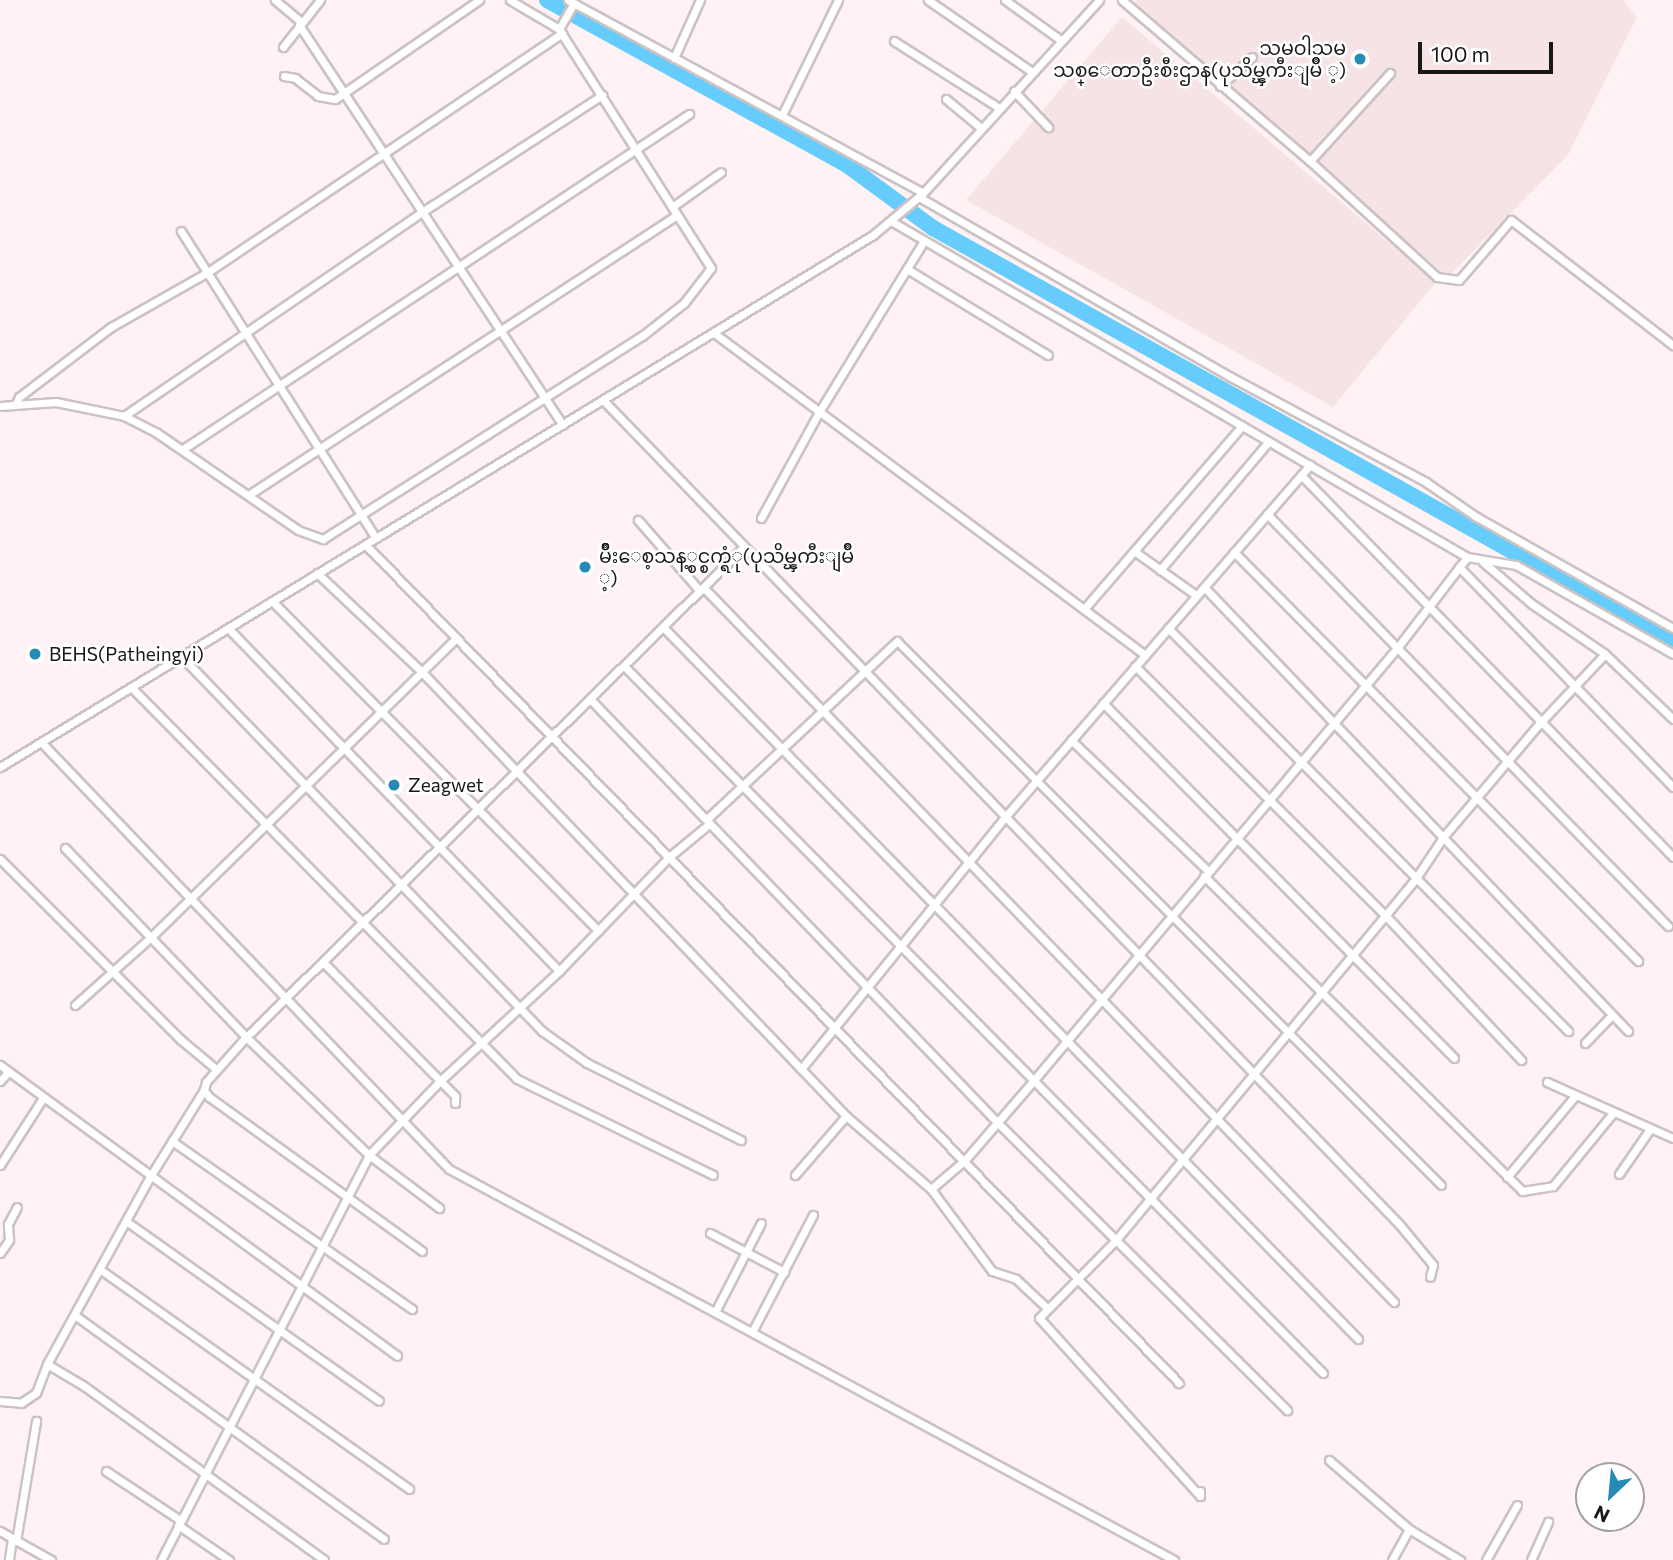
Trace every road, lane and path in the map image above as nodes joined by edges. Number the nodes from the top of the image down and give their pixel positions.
1 (275, 0) edge
2 (320, 0) edge
3 (479, 0) edge
4 (510, 0) edge
5 (700, 0) edge
6 (838, 0) edge
7 (928, 0) edge
8 (1005, 0) edge
9 (1099, 0) edge
10 (1122, 0) edge
11 (571, 4) edge
12 (300, 24) junction
13 (561, 28) junction
14 (894, 41) dead end
15 (1062, 41) junction
16 (284, 47) dead end
17 (1252, 57) dead end
18 (674, 58) junction
19 (1032, 72) junction
20 (1391, 73) dead end
21 (284, 76) dead end
22 (1220, 86) junction
23 (1014, 91) junction
24 (347, 93) junction
25 (602, 95) junction
26 (946, 99) dead end
27 (999, 107) junction
28 (689, 114) dead end
29 (782, 115) junction
30 (1048, 127) dead end
31 (981, 128) junction
32 (384, 152) junction
33 (638, 152) junction
34 (1310, 161) junction
35 (721, 172) dead end
36 (919, 197) junction
37 (672, 207) junction
38 (422, 212) junction
39 (677, 215) junction
40 (894, 219) junction
41 (181, 231) dead end
42 (923, 242) junction
43 (458, 268) junction
44 (907, 269) junction
45 (208, 272) junction
46 (501, 331) junction
47 (246, 332) junction
48 (714, 333) junction
49 (1673, 345) edge
50 (1048, 355) dead end
51 (278, 383) junction
52 (547, 400) junction
53 (603, 400) junction
54 (15, 405) junction
55 (0, 406) edge
56 (819, 412) junction
57 (124, 416) junction
58 (563, 425) junction
59 (1242, 426) junction
60 (1268, 442) junction
61 (183, 449) junction
62 (320, 449) junction
63 (1310, 465) junction
64 (1301, 475) junction
65 (250, 494) junction
66 (1267, 514) junction
67 (364, 519) junction
68 (761, 519) dead end
69 (638, 520) dead end
70 (374, 534) junction
71 (365, 544) junction
72 (743, 548) junction
73 (1134, 551) junction
74 (1234, 552) junction
75 (1467, 557) junction
76 (1483, 562) junction
77 (1459, 566) junction
78 (1160, 570) junction
79 (317, 573) junction
80 (1204, 587) junction
81 (702, 589) junction
82 (1196, 595) junction
83 (272, 601) junction
84 (1426, 605) junction
85 (1084, 609) junction
86 (663, 627) junction
87 (228, 628) junction
88 (1168, 628) junction
89 (1673, 628) edge
90 (456, 638) junction
91 (1397, 648) junction
92 (1605, 654) junction
93 (1673, 654) edge
94 (1145, 655) junction
95 (181, 656) junction
96 (624, 666) junction
97 (1135, 666) junction
98 (863, 669) junction
99 (420, 670) junction
100 (131, 687) junction
101 (1363, 688) junction
102 (1576, 689) junction
103 (591, 700) junction
104 (1103, 703) junction
105 (821, 709) junction
106 (380, 711) junction
107 (1673, 719) edge
108 (1334, 722) junction
109 (1539, 724) junction
110 (553, 737) junction
111 (1071, 740) junction
112 (42, 743) junction
113 (782, 747) junction
114 (342, 748) junction
115 (1301, 762) junction
116 (1507, 762) junction
117 (0, 767) edge
118 (518, 772) junction
119 (1037, 779) junction
120 (303, 785) junction
121 (742, 785) junction
122 (1673, 787) edge
123 (1270, 799) junction
124 (1478, 800) junction
125 (478, 810) junction
126 (1005, 817) junction
127 (265, 821) junction
128 (709, 824) junction
129 (1444, 836) junction
130 (1237, 838) junction
131 (65, 848) dead end
132 (439, 848) junction
133 (669, 857) junction
134 (1673, 858) edge
135 (0, 859) edge
136 (968, 862) junction
137 (1206, 874) junction
138 (1416, 878) junction
139 (402, 886) junction
140 (635, 894) junction
141 (188, 898) junction
142 (934, 902) junction
143 (1385, 915) junction
144 (1170, 917) junction
145 (363, 923) junction
146 (1668, 926) dead end
147 (598, 931) junction
148 (151, 937) junction
149 (899, 944) junction
150 (1353, 952) junction
151 (1138, 955) junction
152 (1638, 961) dead end
153 (324, 963) junction
154 (113, 970) junction
155 (559, 971) junction
156 (869, 988) junction
157 (1320, 992) junction
158 (285, 999) junction
159 (1101, 1000) junction
160 (75, 1005) dead end
161 (519, 1010) junction
162 (1611, 1016) junction
163 (834, 1027) junction
164 (1568, 1031) dead end
165 (1628, 1031) dead end
166 (1286, 1032) junction
167 (246, 1037) junction
168 (1068, 1039) junction
169 (1585, 1043) dead end
170 (478, 1044) junction
171 (1454, 1058) dead end
172 (1521, 1060) dead end
173 (0, 1065) edge
174 (216, 1069) junction
175 (801, 1069) junction
176 (9, 1071) junction
177 (1252, 1072) junction
178 (1034, 1080) junction
179 (0, 1081) edge
180 (440, 1081) junction
181 (1546, 1082) dead end
182 (204, 1090) junction
183 (1575, 1096) junction
184 (43, 1097) junction
185 (454, 1103) dead end
186 (1613, 1113) junction
187 (846, 1116) junction
188 (1215, 1116) junction
189 (399, 1121) junction
190 (997, 1122) junction
191 (1650, 1129) junction
192 (1673, 1139) edge
193 (741, 1140) dead end
194 (172, 1141) junction
195 (369, 1155) junction
196 (1182, 1155) junction
197 (965, 1160) junction
198 (0, 1165) edge
199 (1619, 1174) dead end
200 (151, 1175) junction
201 (713, 1175) dead end
202 (795, 1175) dead end
203 (1507, 1177) junction
204 (1441, 1185) dead end
205 (931, 1189) junction
206 (1149, 1196) junction
207 (347, 1199) junction
208 (17, 1207) dead end
209 (439, 1208) dead end
210 (813, 1215) dead end
211 (125, 1222) junction
212 (761, 1223) dead end
213 (710, 1233) dead end
214 (1115, 1241) junction
215 (322, 1247) junction
216 (422, 1251) dead end
217 (746, 1252) junction
218 (0, 1253) edge
219 (101, 1270) junction
220 (784, 1272) junction
221 (1430, 1277) dead end
222 (1074, 1279) junction
223 (303, 1289) junction
224 (1394, 1302) dead end
225 (1047, 1308) junction
226 (412, 1309) dead end
227 (715, 1312) junction
228 (76, 1316) junction
229 (752, 1332) junction
230 (279, 1334) junction
231 (1358, 1339) dead end
232 (397, 1356) dead end
233 (47, 1364) junction
234 (1323, 1373) dead end
235 (254, 1382) junction
236 (1179, 1383) dead end
237 (0, 1401) edge
238 (379, 1401) dead end
239 (1287, 1410) dead end
240 (36, 1421) dead end
241 (230, 1430) junction
242 (1329, 1460) dead end
243 (106, 1471) dead end
244 (205, 1476) junction
245 (409, 1489) dead end
246 (1200, 1491) dead end
247 (1517, 1505) dead end
248 (1548, 1522) dead end
249 (179, 1523) junction
250 (1409, 1529) junction
251 (0, 1531) edge
252 (384, 1539) dead end
253 (14, 1540) junction
254 (1445, 1551) junction
255 (9, 1560) edge
256 (51, 1560) edge
257 (161, 1560) edge
258 (229, 1560) edge
259 (324, 1560) edge
260 (1174, 1560) edge
261 (1392, 1560) edge
262 (1440, 1560) edge
263 (1460, 1560) edge
264 (1486, 1560) edge
265 (1531, 1560) edge

1 - 12 street
2 - 12 street
3 - 24 street
4 - 13 street
5 - 18 street
6 - 29 street
7 - 19 street
8 - 15 street
9 - 15 street
10 - 22 street
11 - 13 street
11 - 18 street
12 - 16 street
12 - 24 street
13 - 25 street
13 - 32 street
14 - 27 street
15 - 19 street
17 - 22 street
18 - 29 street
19 - 23 street
20 - 34 street
21 - 24 street
22 - 34 street
23 - 27 street
23 - 30 street
24 - 32 street
25 - 33 street
25 - 38 street
26 - 31 street
27 - 31 street
28 - 33 street
29 - 36 street
31 - 36 street
32 - 38 street
32 - 45 street
33 - 37 street
33 - 43 street
34 - 49 street
35 - 37 street
36 - 40 street
36 - 89 street
37 - 39 street
38 - 43 street
38 - 47 street
39 - 46 street
39 - 52 street
40 - 42 street
40 - 48 street
41 - 45 street
42 - 44 street
42 - 59 street
43 - 46 street
43 - 51 street
44 - 50 street
44 - 56 street
45 - 47 street
45 - 54 street
46 - 52 street
46 - 62 street
47 - 51 street
47 - 57 street
48 - 53 street
48 - 56 street
51 - 61 street
51 - 62 street
52 - 58 street
52 - 67 street
53 - 58 street
53 - 72 street
54 - 55 street
54 - 57 street
56 - 68 street
56 - 85 street
57 - 61 street
58 - 70 street
59 - 60 street
59 - 73 street
60 - 63 street
60 - 78 street
61 - 65 street
62 - 65 street
62 - 67 street
63 - 64 street
63 - 75 street
64 - 66 street
64 - 84 street
65 - 67 street
66 - 74 street
66 - 91 street
67 - 70 street
69 - 81 street
70 - 71 street
71 - 79 street
71 - 90 street
72 - 81 street
72 - 98 street
73 - 78 street
73 - 85 street
74 - 80 street
74 - 101 street
75 - 76 street
75 - 77 street
76 - 92 street
76 - 93 street
77 - 84 street
77 - 102 street
78 - 82 street
79 - 83 street
79 - 99 street
80 - 82 street
80 - 108 street
81 - 86 street
81 - 105 street
82 - 88 street
83 - 87 street
83 - 106 street
84 - 91 street
84 - 109 street
85 - 94 street
86 - 96 street
86 - 113 street
87 - 95 street
87 - 114 street
88 - 94 street
88 - 115 street
90 - 99 street
90 - 110 street
91 - 101 street
91 - 116 street
92 - 102 street
92 - 107 street
94 - 97 street
95 - 100 street
95 - 120 street
96 - 103 street
96 - 121 street
97 - 104 street
97 - 123 street
98 - 105 street
98 - 119 street
98 - 126 street
99 - 106 street
99 - 118 street
100 - 112 street
100 - 127 street
101 - 108 street
101 - 124 street
102 - 109 street
102 - 122 street
103 - 110 street
103 - 128 street
104 - 111 street
104 - 130 street
105 - 113 street
105 - 136 street
106 - 114 street
106 - 125 street
108 - 115 street
108 - 129 street
109 - 116 street
109 - 134 street
110 - 118 street
110 - 133 street
111 - 119 street
111 - 137 street
112 - 117 street
112 - 141 street
113 - 121 street
113 - 142 street
114 - 120 street
114 - 132 street
115 - 123 street
115 - 138 street
116 - 124 street
116 - 146 street
118 - 125 street
118 - 140 street
119 - 126 street
119 - 144 street
120 - 127 street
120 - 139 street
121 - 128 street
121 - 149 street
123 - 130 street
123 - 143 street
124 - 129 street
124 - 152 street
125 - 132 street
125 - 147 street
126 - 136 street
126 - 151 street
127 - 141 street
127 - 145 street
128 - 133 street
128 - 156 street
129 - 138 street
129 - 162 street
130 - 137 street
130 - 150 street
131 - 148 street
132 - 139 street
132 - 155 street
133 - 140 street
133 - 163 street
135 - 154 street
136 - 142 street
136 - 159 street
137 - 144 street
137 - 157 street
138 - 143 street
138 - 164 street
139 - 145 street
139 - 161 street
140 - 147 street
140 - 175 street
141 - 148 street
141 - 158 street
142 - 149 street
142 - 168 street
143 - 150 street
143 - 172 street
144 - 151 street
144 - 166 street
145 - 153 street
145 - 170 street
147 - 155 street
148 - 154 street
148 - 167 street
149 - 156 street
149 - 178 street
150 - 157 street
150 - 171 street
151 - 159 street
151 - 177 street
153 - 158 street
153 - 180 street
154 - 160 street
154 - 174 street
155 - 161 street
156 - 163 street
156 - 190 street
157 - 166 street
157 - 203 street
158 - 167 street
158 - 189 street
159 - 168 street
159 - 188 street
161 - 170 street
161 - 193 street
162 - 165 street
162 - 169 street
163 - 175 street
163 - 197 street
166 - 177 street
166 - 204 street
167 - 174 street
167 - 195 street
168 - 178 street
168 - 196 street
170 - 180 street
170 - 201 street
173 - 176 street
174 - 182 street
175 - 187 street
176 - 179 street
176 - 184 street
177 - 188 street
177 - 221 street
178 - 190 street
178 - 206 street
180 - 185 street
180 - 189 street
181 - 183 street
182 - 194 street
182 - 207 street
183 - 186 street
183 - 203 street
184 - 198 street
184 - 200 street
186 - 191 street
186 - 203 street
187 - 202 street
187 - 205 street
188 - 196 street
188 - 224 street
189 - 195 street
189 - 227 street
190 - 197 street
190 - 214 street
191 - 192 street
191 - 199 street
194 - 200 street
194 - 215 street
195 - 207 street
195 - 209 street
196 - 206 street
196 - 231 street
197 - 205 street
197 - 222 street
200 - 211 street
200 - 223 street
205 - 225 street
206 - 214 street
206 - 234 street
207 - 215 street
207 - 216 street
208 - 218 street
210 - 220 street
211 - 219 street
211 - 230 street
212 - 217 street
213 - 217 street
214 - 222 street
214 - 239 street
215 - 223 street
215 - 226 street
217 - 220 street
217 - 227 street
219 - 228 street
219 - 235 street
220 - 229 street
222 - 225 street
222 - 236 street
223 - 230 street
223 - 232 street
225 - 246 street
227 - 229 street
228 - 233 street
228 - 241 street
229 - 260 street
230 - 235 street
230 - 238 street
233 - 237 street
233 - 244 street
235 - 241 street
235 - 245 street
240 - 253 street
241 - 244 street
241 - 252 street
242 - 250 street
243 - 249 street
244 - 249 street
244 - 259 street
247 - 264 street
248 - 265 street
249 - 257 street
249 - 258 street
250 - 254 street
250 - 261 street
251 - 253 street
253 - 255 street
253 - 256 street
254 - 262 street
254 - 263 street

